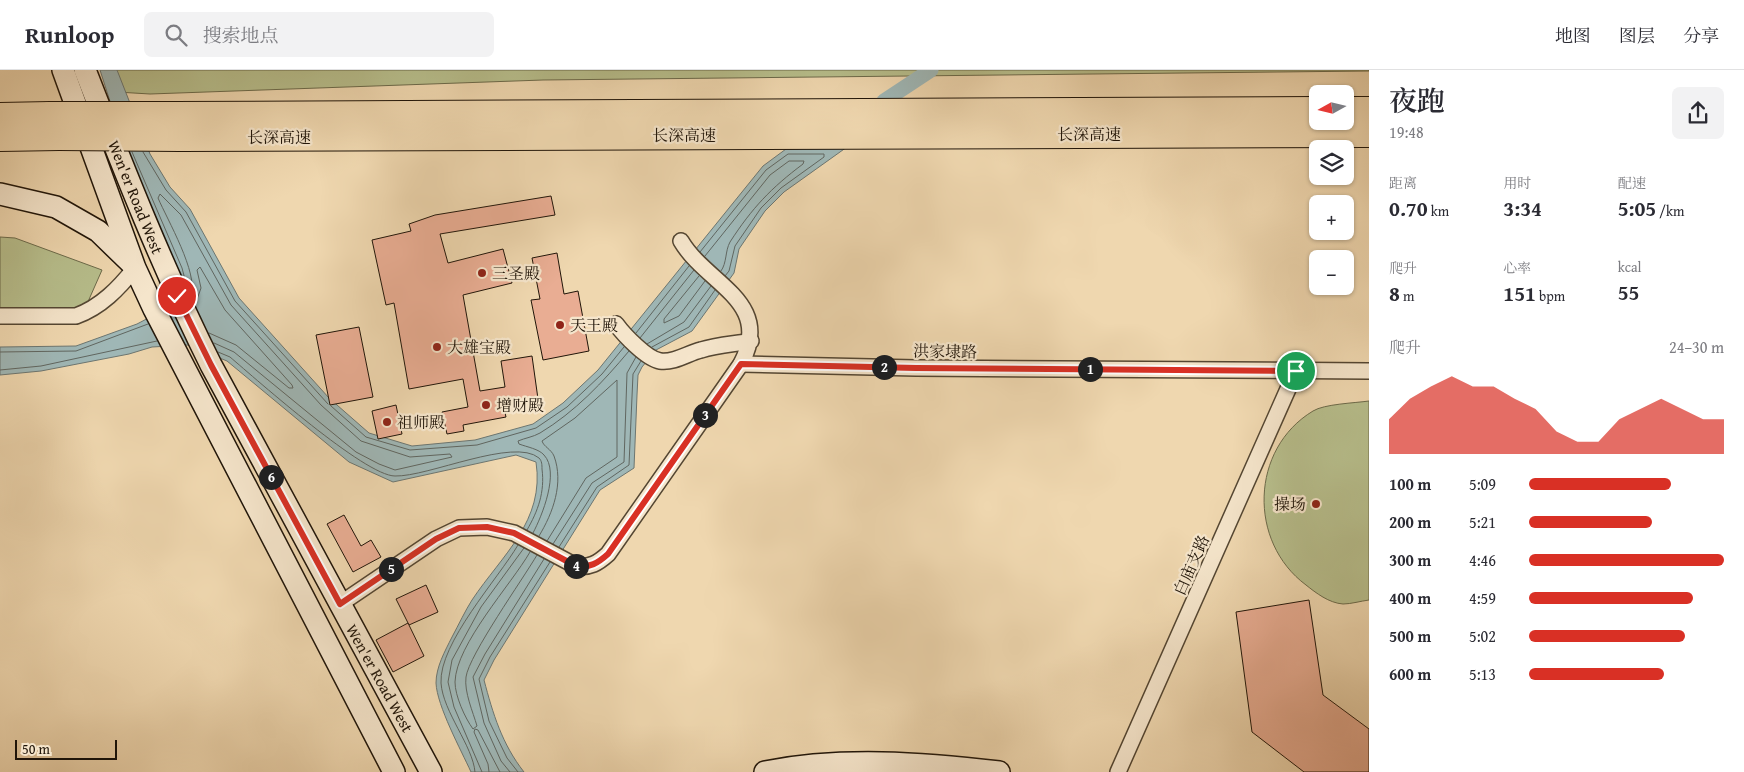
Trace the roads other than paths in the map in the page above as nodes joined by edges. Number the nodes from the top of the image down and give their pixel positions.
1 (63, 70) edge
2 (85, 70) edge
3 (1354, 111) edge
4 (1369, 111) edge
5 (1309, 112) edge
6 (0, 117) edge
7 (55, 126) junction
8 (177, 126) junction
9 (1369, 133) edge
10 (0, 137) edge
11 (0, 194) edge
12 (685, 248) dead end
13 (135, 268) junction
14 (0, 316) edge
15 (620, 329) dead end
16 (751, 341) junction
17 (741, 364) junction
18 (1296, 371) junction
19 (1369, 371) edge
20 (340, 604) junction
21 (394, 772) edge
22 (431, 772) edge
23 (765, 772) edge
24 (1000, 772) edge
25 (1118, 772) edge

1 - 13 main road, Wen'er Road West
2 - 20 main road, Wen'er Road West
3 - 4 highway
5 - 8 highway, 长深高速
6 - 7 highway, 长深高速
7 - 8 highway, 长深高速, bridge
7 - 10 highway, 长深高速
8 - 9 highway, 长深高速
11 - 13 main road
12 - 16 street
13 - 14 street
13 - 21 main road, Wen'er Road West
15 - 16 street
16 - 17 street
17 - 18 street, 洪家埭路
17 - 20 street
18 - 19 street, 洪家埭路
18 - 25 street, 白庙支路
20 - 22 main road, Wen'er Road West
23 - 24 main road

